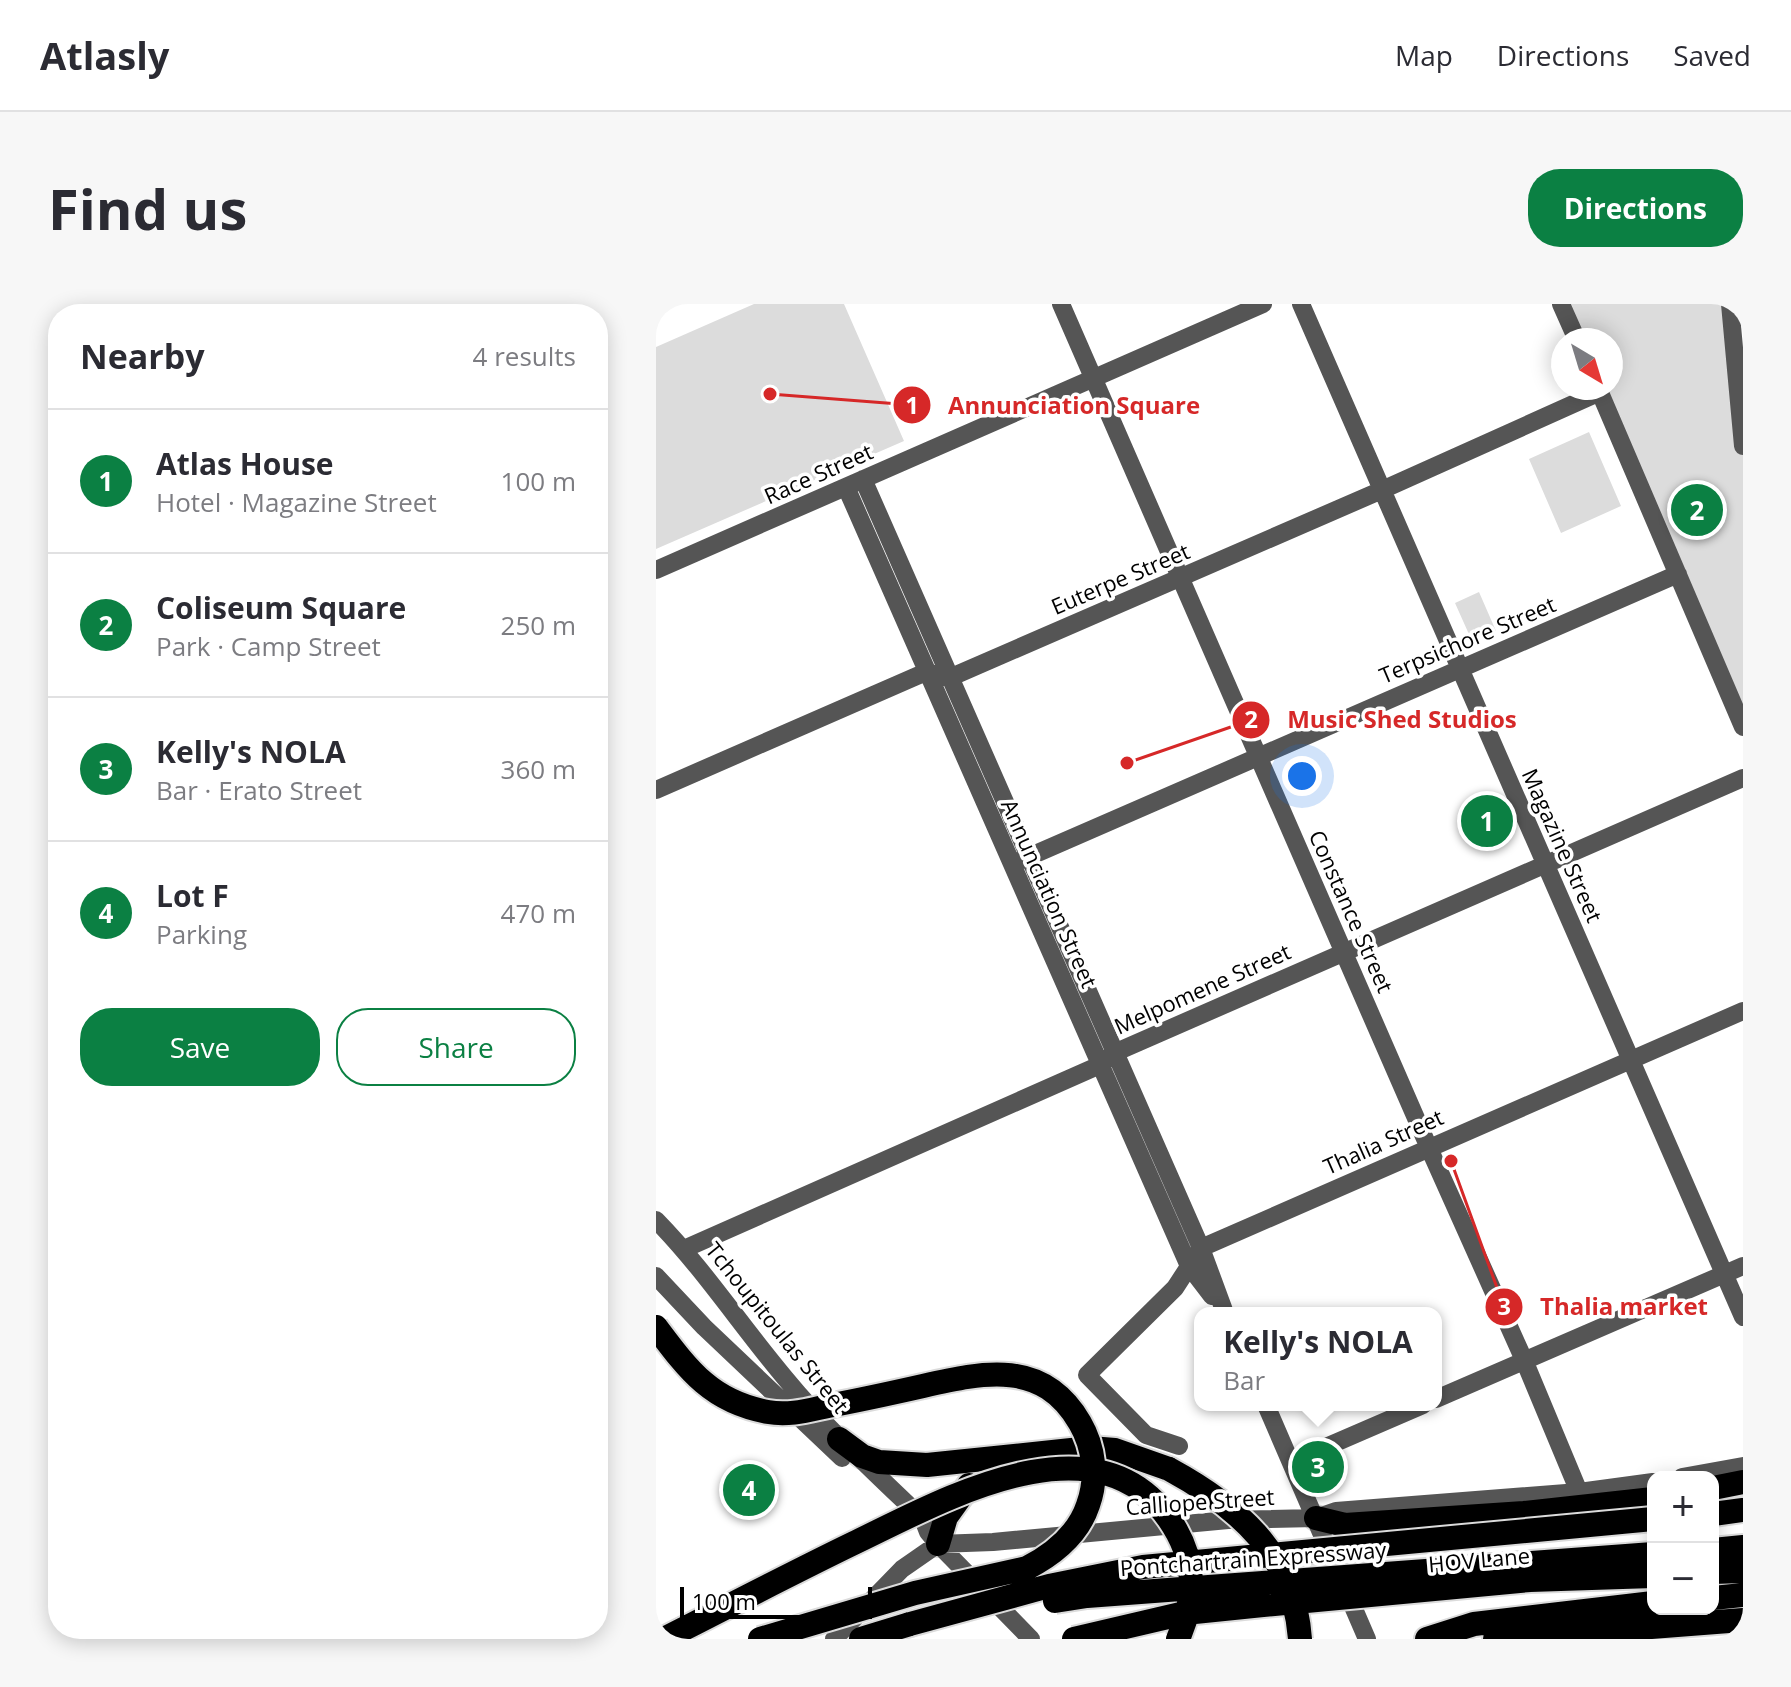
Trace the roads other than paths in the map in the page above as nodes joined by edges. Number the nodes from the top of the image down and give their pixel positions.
1 (1061, 304) edge
2 (1263, 304) edge
3 (1301, 304) edge
4 (1561, 304) edge
5 (1730, 304) edge
6 (1572, 328) edge
7 (1094, 378) junction
8 (1577, 400) edge
9 (1603, 400) edge
10 (1742, 419) edge
11 (1743, 446) edge
12 (854, 483) junction
13 (1382, 490) junction
14 (656, 570) edge
15 (1678, 574) junction
16 (1180, 578) junction
17 (1459, 668) junction
18 (926, 672) junction
19 (949, 678) junction
20 (1743, 727) edge
21 (1258, 756) junction
22 (1743, 778) edge
23 (656, 790) edge
24 (1020, 860) junction
25 (1545, 863) junction
26 (1343, 952) junction
27 (1743, 1011) edge
28 (1107, 1059) junction
29 (1630, 1059) junction
30 (1429, 1148) junction
31 (656, 1220) edge
32 (1201, 1248) junction
33 (684, 1249) junction
34 (1189, 1266) junction
35 (1743, 1266) edge
36 (1724, 1274) junction
37 (656, 1276) edge
38 (1220, 1307) edge
39 (1222, 1307) edge
40 (1743, 1317) edge
41 (656, 1327) edge
42 (1524, 1360) junction
43 (1442, 1396) edge
44 (1269, 1411) edge
45 (1409, 1411) edge
46 (839, 1439) junction
47 (1179, 1446) dead end
48 (1032, 1454) junction
49 (1291, 1462) junction
50 (1743, 1466) edge
51 (1715, 1471) edge
52 (1743, 1482) edge
53 (1719, 1487) edge
54 (1579, 1492) junction
55 (1647, 1501) edge
56 (1647, 1501) edge
57 (1647, 1501) edge
58 (1743, 1510) edge
59 (1719, 1513) edge
60 (1316, 1518) junction
61 (933, 1538) junction
62 (1743, 1547) edge
63 (1719, 1549) edge
64 (1647, 1554) edge
65 (1743, 1571) edge
66 (1719, 1572) edge
67 (1647, 1576) edge
68 (1743, 1595) edge
69 (1719, 1597) edge
70 (1647, 1604) edge
71 (1743, 1620) edge
72 (910, 1624) junction
73 (660, 1638) edge
74 (760, 1639) edge
75 (834, 1639) edge
76 (861, 1639) edge
77 (1031, 1639) edge
78 (1074, 1639) edge
79 (1178, 1639) edge
80 (1300, 1639) edge
81 (1367, 1639) edge
82 (1427, 1639) edge
83 (1495, 1639) edge

1 - 7 street, Constance Street
2 - 7 street, Race Street
3 - 13 street, Magazine Street
4 - 6 street
5 - 10 street
7 - 12 street, Race Street
7 - 16 street, Constance Street
8 - 13 street, Euterpe Street
9 - 15 street
10 - 11 street
12 - 14 street, Race Street
12 - 18 street, Annunciation Street
12 - 19 street, Annunciation Street
13 - 16 street, Euterpe Street
13 - 17 street, Magazine Street
15 - 17 street, Terpsichore Street
15 - 20 street
16 - 19 street, Euterpe Street
16 - 21 street, Constance Street
17 - 21 street, Terpsichore Street
17 - 25 street, Magazine Street
18 - 19 street
18 - 23 street
18 - 24 street, Annunciation Street
19 - 24 street, Annunciation Street
21 - 24 street, Terpsichore Street
21 - 26 street, Constance Street
22 - 25 street, Melpomene Street
24 - 28 street, Annunciation Street
25 - 26 street, Melpomene Street
25 - 29 street, Magazine Street
26 - 28 street, Melpomene Street
26 - 30 street, Constance Street
27 - 29 street, Thalia Street
28 - 32 street, Annunciation Street
28 - 33 street, Melpomene Street
28 - 34 street, Annunciation Street
29 - 30 street, Thalia Street
29 - 36 street, Magazine Street
30 - 32 street, Thalia Street
30 - 42 street, Constance Street
31 - 33 street, Tchoupitoulas Street
32 - 34 street
32 - 39 street, Annunciation Street
33 - 46 street, Tchoupitoulas Street
34 - 38 street, Annunciation Street
34 - 47 street
35 - 36 street
36 - 40 street, Magazine Street
36 - 42 street
37 - 61 street, Tchoupitoulas Street
41 - 74 highway, bridge
42 - 43 street
42 - 54 street, Constance Street
44 - 49 street
45 - 49 street
46 - 48 highway
46 - 61 street, Tchoupitoulas Street
48 - 61 highway
48 - 80 highway, bridge
49 - 60 street
50 - 51 street
52 - 53 highway
54 - 55 street, Calliope Street
54 - 60 street, Calliope Street
56 - 60 highway
57 - 72 highway, bridge
58 - 59 highway
60 - 61 street, Calliope Street
60 - 81 street
61 - 75 street
61 - 77 street, Tchoupitoulas Street
62 - 63 highway
64 - 72 highway, Pontchartrain Expressway, bridge
65 - 66 highway
67 - 78 highway, HOV Lane, bridge
68 - 69 highway
70 - 82 highway
71 - 83 highway
72 - 76 highway, Pontchartrain Expressway
73 - 79 highway, bridge

